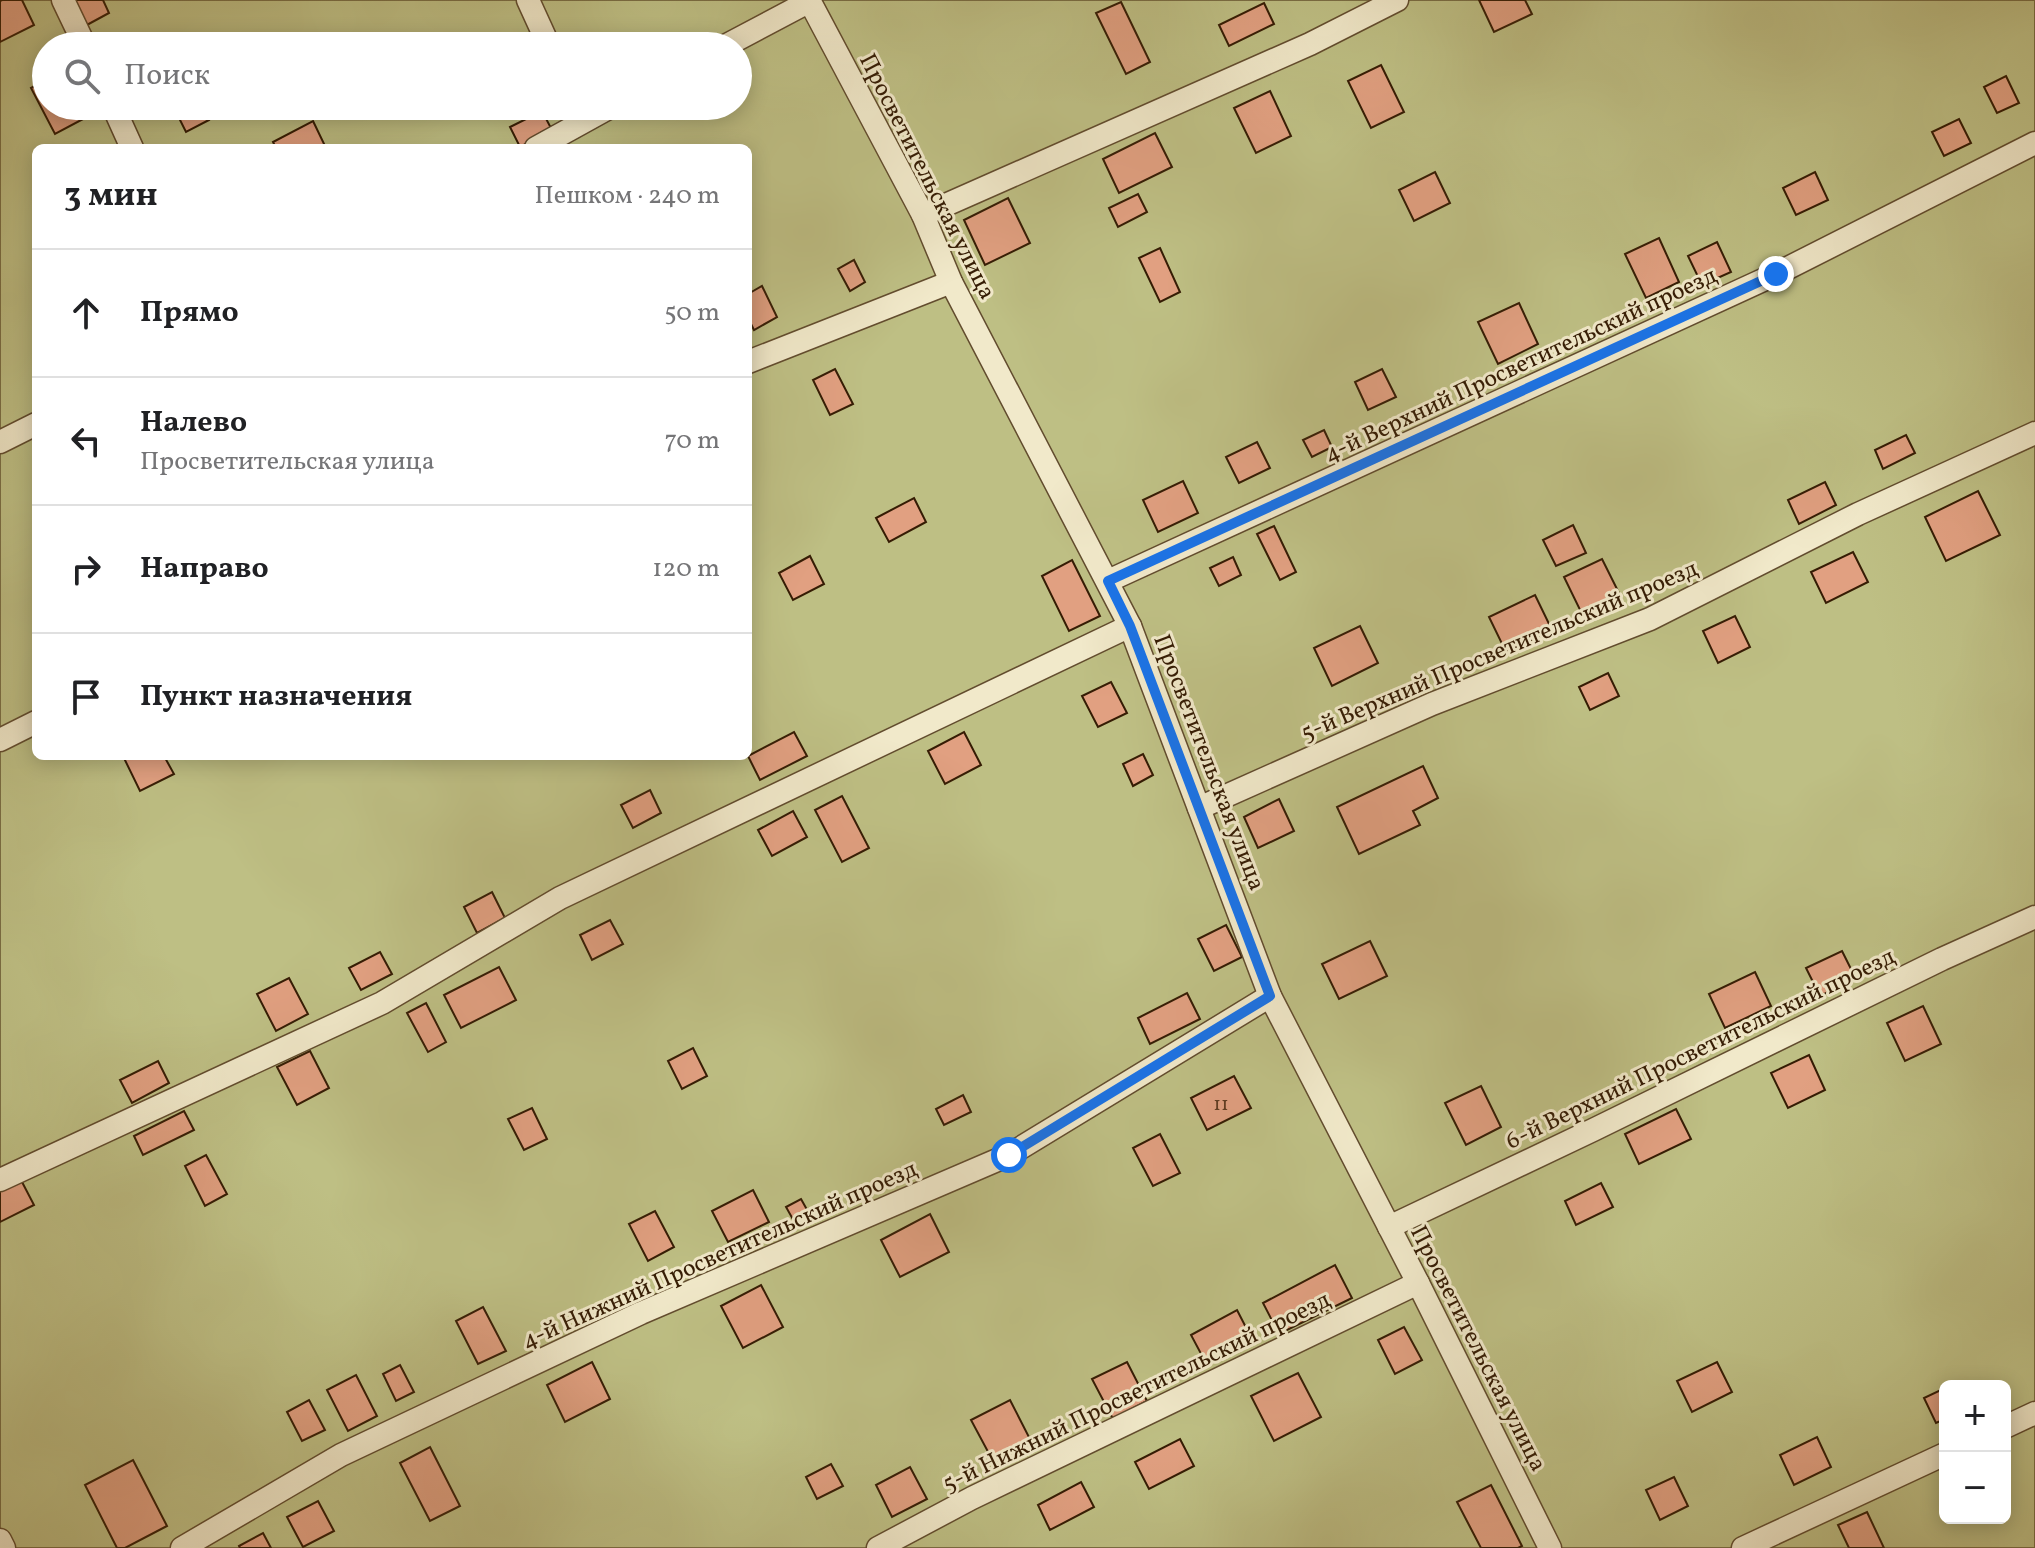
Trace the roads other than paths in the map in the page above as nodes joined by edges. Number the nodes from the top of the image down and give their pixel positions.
1 (63, 0) edge
2 (528, 0) edge
3 (810, 0) edge
4 (1397, 0) edge
5 (78, 32) edge
6 (543, 32) edge
7 (751, 32) edge
8 (119, 120) edge
9 (572, 120) edge
10 (2035, 143) edge
11 (130, 144) edge
12 (541, 144) edge
13 (923, 215) junction
14 (951, 282) junction
15 (752, 360) edge
16 (32, 426) edge
17 (2035, 433) edge
18 (0, 442) edge
19 (1108, 581) junction
20 (1130, 626) junction
21 (32, 724) edge
22 (0, 740) edge
23 (1199, 808) junction
24 (2035, 917) edge
25 (1270, 996) junction
26 (0, 1180) edge
27 (1389, 1227) junction
28 (1418, 1283) junction
29 (2035, 1413) edge
30 (2011, 1424) edge
31 (1939, 1457) edge
32 (0, 1540) edge
33 (4, 1548) edge
34 (182, 1548) edge
35 (878, 1548) edge
36 (1550, 1548) edge
37 (1743, 1548) edge

1 - 5 lane
2 - 6 lane
3 - 7 lane
3 - 13 lane, Просветительская улица
4 - 13 lane
8 - 11 lane
9 - 12 lane
10 - 19 lane, 4-й Верхний Просветительский проезд
13 - 14 lane, Просветительская улица
14 - 15 lane
14 - 19 lane, Просветительская улица
16 - 18 lane
17 - 23 lane, 5-й Верхний Просветительский проезд
19 - 20 lane, Просветительская улица
20 - 23 lane, Просветительская улица
20 - 26 lane
21 - 22 lane
23 - 25 lane, Просветительская улица
24 - 27 lane, 6-й Верхний Просветительский проезд
25 - 27 lane, Просветительская улица
25 - 34 lane, 4-й Нижний Просветительский проезд
27 - 28 lane, Просветительская улица
28 - 35 lane, 5-й Нижний Просветительский проезд
28 - 36 lane, Просветительская улица
29 - 30 lane
31 - 37 lane
32 - 33 lane

